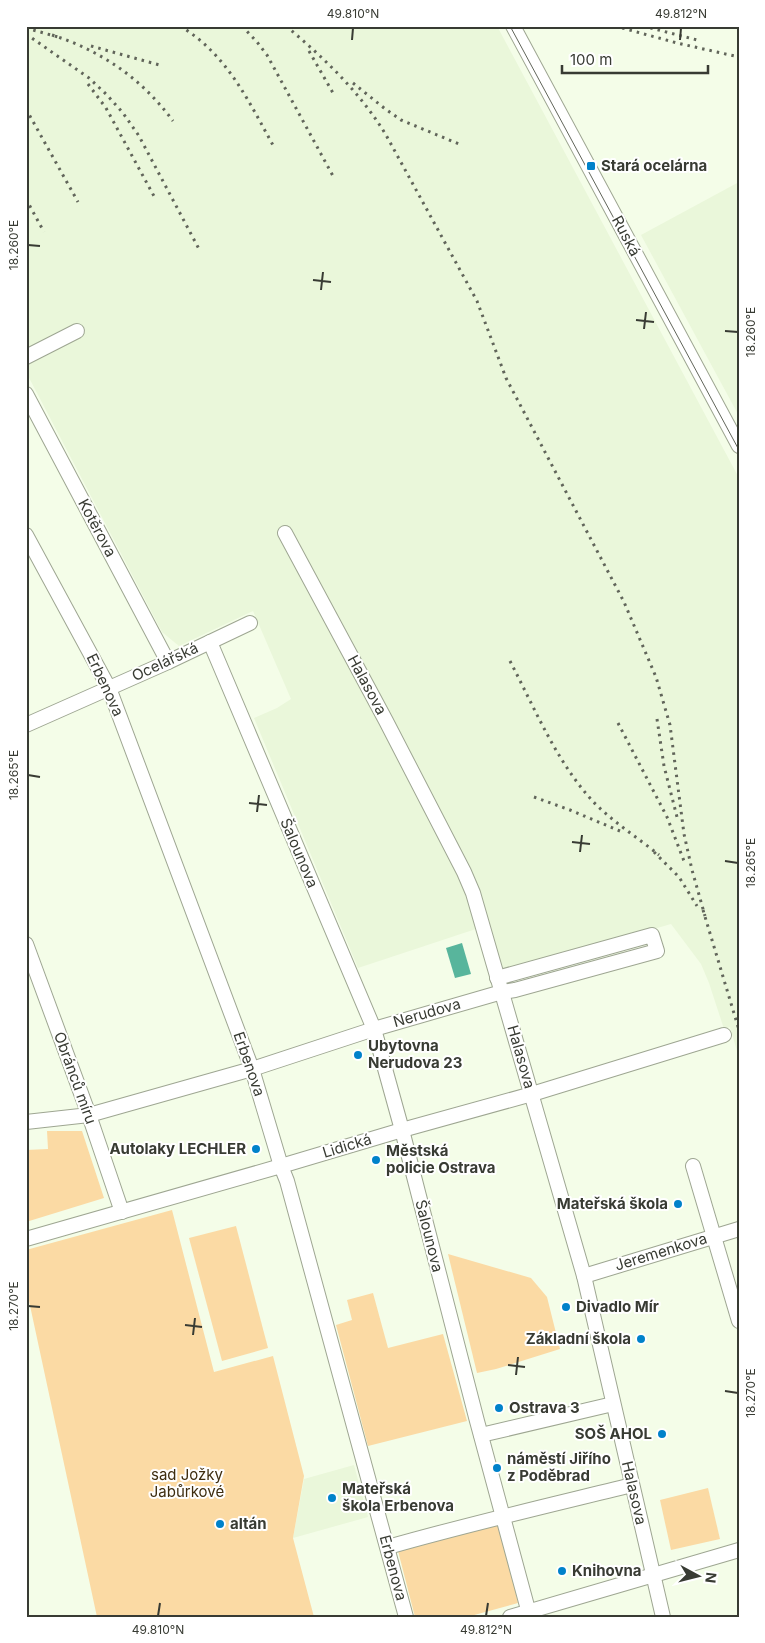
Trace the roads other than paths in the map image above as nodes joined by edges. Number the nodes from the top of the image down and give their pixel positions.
1 (513, 26) edge
2 (78, 330) dead end
3 (26, 357) edge
4 (26, 394) edge
5 (739, 446) edge
6 (285, 533) dead end
7 (26, 535) edge
8 (250, 623) dead end
9 (210, 642) junction
10 (168, 662) junction
11 (109, 688) junction
12 (26, 725) edge
13 (26, 944) edge
14 (497, 978) junction
15 (502, 992) junction
16 (374, 1029) junction
17 (724, 1035) dead end
18 (252, 1069) junction
19 (532, 1094) junction
20 (89, 1115) junction
21 (26, 1122) edge
22 (402, 1130) junction
23 (281, 1166) junction
24 (693, 1166) dead end
25 (122, 1212) junction
26 (739, 1229) edge
27 (714, 1236) junction
28 (26, 1239) edge
29 (584, 1276) junction
30 (739, 1321) edge
31 (613, 1404) junction
32 (481, 1435) junction
33 (632, 1484) junction
34 (504, 1518) junction
35 (388, 1547) junction
36 (739, 1550) edge
37 (654, 1574) junction
38 (530, 1614) edge
39 (406, 1617) edge
40 (510, 1617) edge
41 (663, 1617) edge

1 - 5 street, Ruská
2 - 3 street
4 - 10 street, Kotěrova
6 - 14 street, Halasova
7 - 11 street, Erbenova
8 - 9 street, Ocelářská
9 - 10 street, Ocelářská
9 - 16 street, Šalounova
10 - 11 street, Ocelářská
11 - 12 street, Ocelářská
11 - 18 street, Erbenova
13 - 20 street, Obránců míru
14 - 15 street, Halasova
14 - 15 street, Nerudova
15 - 16 street, Nerudova
15 - 19 street, Halasova
16 - 18 street, Nerudova
16 - 22 street, Šalounova
17 - 19 street, Lidická
18 - 20 street, Nerudova
18 - 23 street, Erbenova
19 - 22 street, Lidická
19 - 29 street, Halasova
20 - 21 street, Nerudova
20 - 25 street, Obránců míru
22 - 23 street, Lidická
22 - 32 street, Šalounova
23 - 25 street, Lidická
23 - 35 street, Erbenova
24 - 27 street
25 - 28 street, Lidická
26 - 27 street, Jeremenkova
27 - 29 street, Jeremenkova
27 - 30 street
29 - 31 street, Halasova
31 - 32 street
31 - 33 street, Halasova
32 - 34 street, Šalounova
33 - 34 street
33 - 37 street, Halasova
34 - 35 street
34 - 38 street, Šalounova
35 - 39 street, Erbenova
36 - 37 street
37 - 38 street
37 - 41 street, Halasova
38 - 40 street

